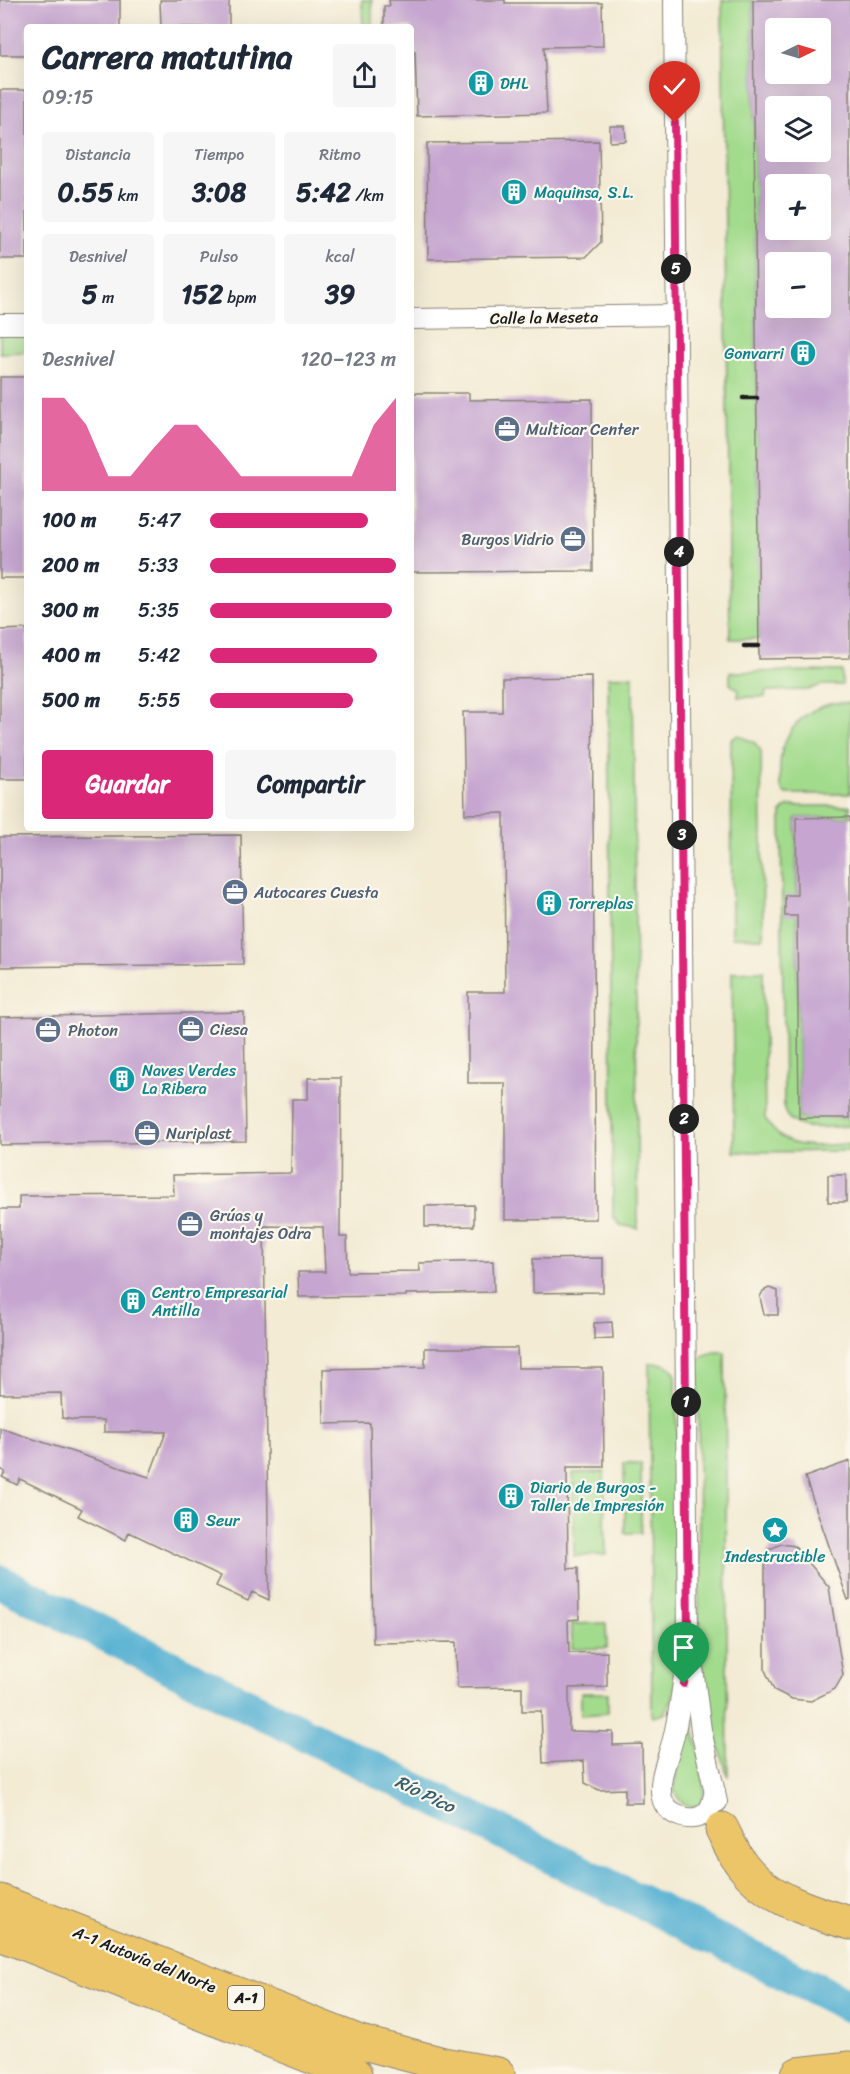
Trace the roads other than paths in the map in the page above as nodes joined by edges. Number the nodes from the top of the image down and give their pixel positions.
1 (674, 0) edge
2 (676, 315) junction
3 (414, 319) edge
4 (0, 324) edge
5 (24, 324) edge
6 (688, 1639) junction
7 (715, 1791) junction
8 (722, 1829) joint
9 (0, 1901) edge
10 (850, 1923) edge
11 (0, 1934) edge
12 (850, 2068) edge
13 (355, 2074) edge
14 (498, 2074) edge
15 (798, 2074) edge

1 - 2 street
2 - 3 street, Calle la Meseta
2 - 6 street
4 - 5 street
6 - 7 street
6 - 7 street
7 - 8 street
8 - 10 highway
9 - 14 highway, A-1 Autovía del Norte / A-1
11 - 13 highway, A-1 Autovía del Norte / A-1
12 - 15 highway

